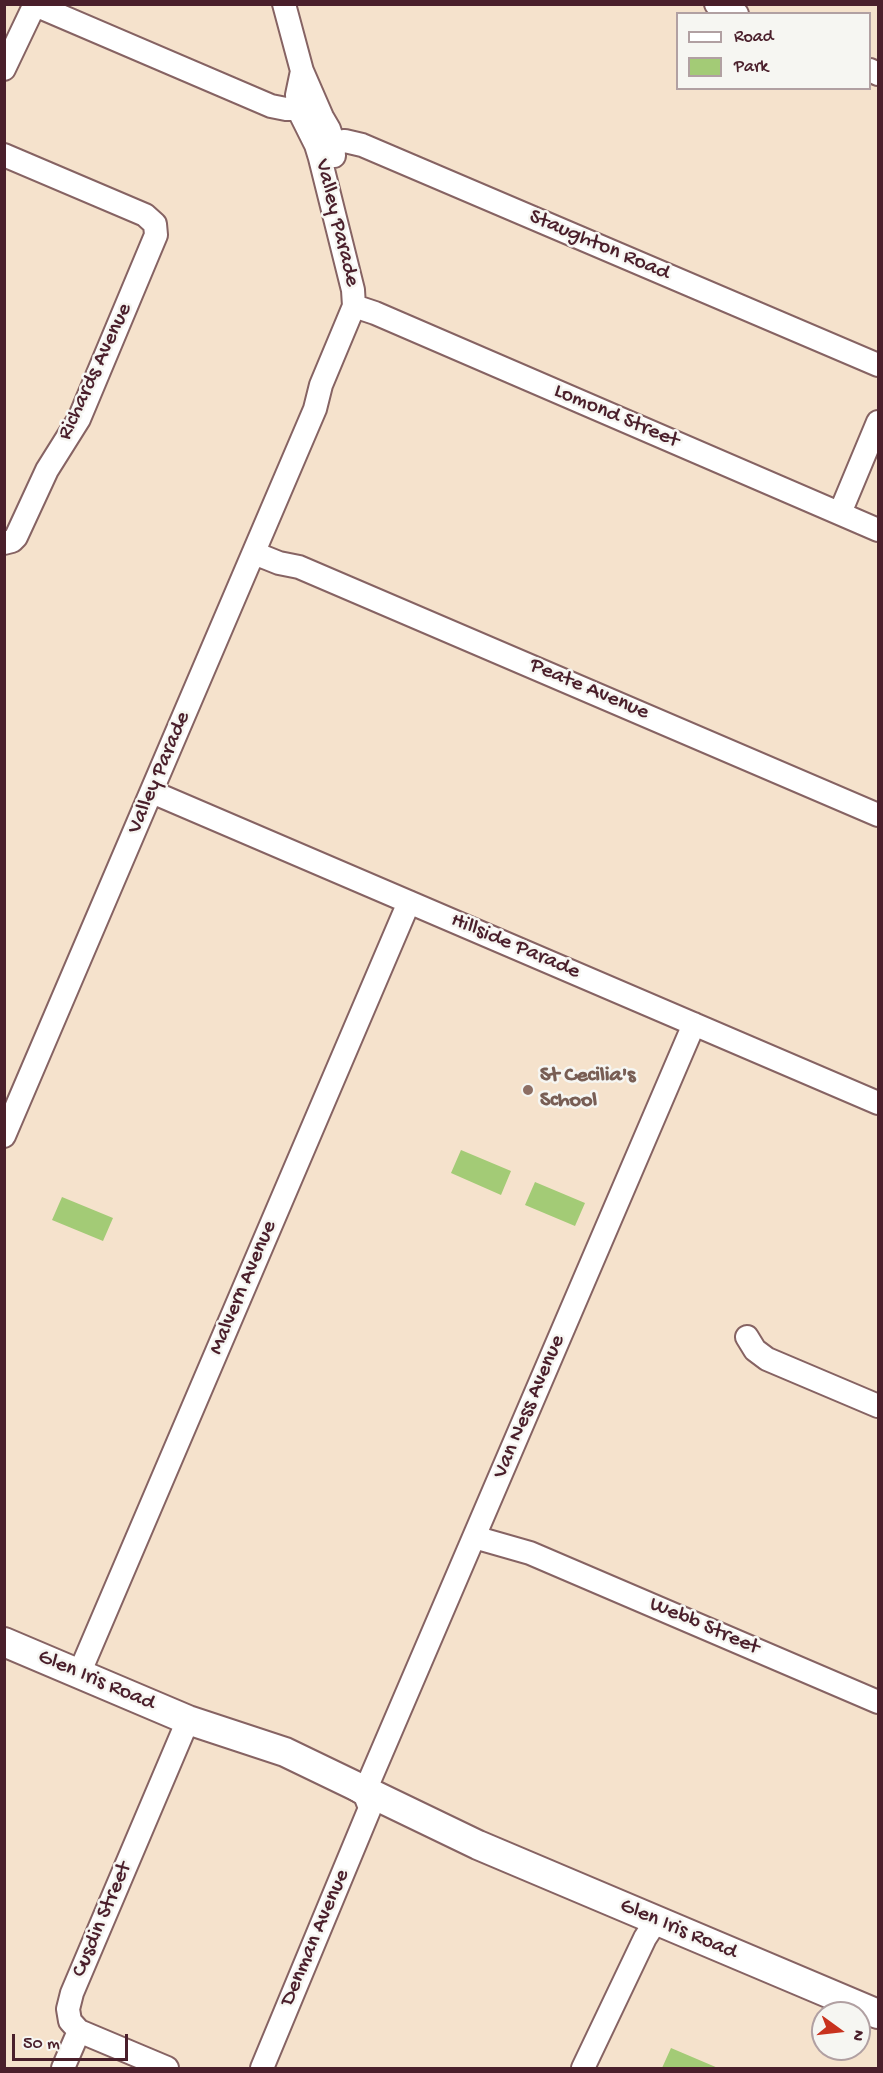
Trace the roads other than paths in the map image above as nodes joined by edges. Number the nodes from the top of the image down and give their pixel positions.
1 (284, 4) edge
2 (716, 4) edge
3 (35, 5) edge
4 (733, 12) edge
5 (4, 69) edge
6 (302, 71) junction
7 (297, 109) junction
8 (325, 143) junction
9 (4, 154) edge
10 (358, 307) junction
11 (879, 365) edge
12 (879, 422) edge
13 (840, 513) junction
14 (879, 530) edge
15 (4, 543) edge
16 (256, 548) junction
17 (152, 792) junction
18 (879, 815) edge
19 (410, 902) junction
20 (694, 1024) junction
21 (879, 1103) edge
22 (4, 1136) edge
23 (747, 1337) dead end
24 (879, 1406) edge
25 (477, 1530) junction
26 (4, 1642) edge
27 (79, 1674) junction
28 (879, 1702) edge
29 (188, 1720) junction
30 (377, 1801) junction
31 (656, 1921) junction
32 (879, 2014) edge
33 (79, 2031) junction
34 (63, 2068) edge
35 (167, 2068) edge
36 (262, 2068) edge
37 (583, 2068) edge

1 - 6 street, Valley Parade
2 - 4 street
3 - 5 street
3 - 7 street
6 - 7 street, Valley Parade
6 - 8 street, Valley Parade
7 - 8 street, Valley Parade
8 - 10 street, Valley Parade
8 - 11 street, Staughton Road
9 - 15 street, Richards Avenue
10 - 13 street, Lomond Street
10 - 16 street, Valley Parade
12 - 13 street
13 - 14 street, Lomond Street
16 - 17 street, Valley Parade
16 - 18 street, Peate Avenue
17 - 19 street, Hillside Parade
17 - 22 street, Valley Parade
19 - 20 street, Hillside Parade
19 - 27 street, Malvern Avenue
20 - 21 street, Hillside Parade
20 - 25 street, Van Ness Avenue
23 - 24 street
25 - 28 street, Webb Street
25 - 30 street, Van Ness Avenue
26 - 27 main road, Glen Iris Road
27 - 29 main road, Glen Iris Road
29 - 30 main road, Glen Iris Road
29 - 30 main road, Glen Iris Road
29 - 33 street, Cusdin Street
30 - 31 main road, Glen Iris Road
30 - 36 street, Denman Avenue
31 - 32 main road, Glen Iris Road
31 - 37 street
33 - 34 street
33 - 35 street

